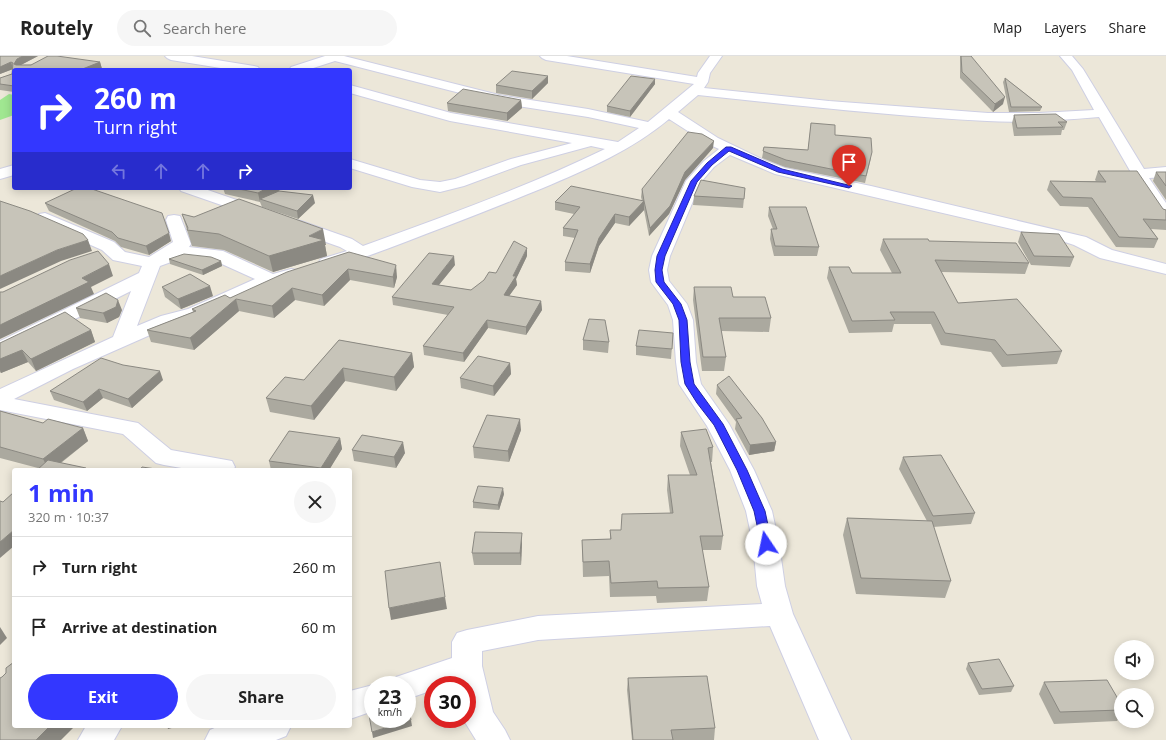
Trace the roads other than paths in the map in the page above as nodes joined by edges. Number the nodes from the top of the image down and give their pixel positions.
1 (171, 56) edge
2 (335, 56) edge
3 (546, 56) edge
4 (716, 56) edge
5 (1066, 56) edge
6 (242, 68) edge
7 (301, 68) edge
8 (699, 87) junction
9 (352, 90) edge
10 (670, 112) junction
11 (1103, 113) junction
12 (651, 127) junction
13 (591, 142) junction
14 (620, 147) junction
15 (729, 148) junction
16 (352, 164) edge
17 (12, 171) edge
18 (1166, 172) edge
19 (0, 174) edge
20 (1139, 174) junction
21 (193, 190) edge
22 (28, 212) edge
23 (1166, 214) edge
24 (174, 220) dead end
25 (114, 252) junction
26 (362, 252) junction
27 (94, 258) edge
28 (1166, 269) edge
29 (149, 270) junction
30 (272, 280) junction
31 (121, 341) junction
32 (0, 349) edge
33 (0, 397) edge
34 (0, 403) edge
35 (222, 468) edge
36 (779, 614) junction
37 (467, 666) junction
38 (416, 683) edge
39 (364, 701) edge
40 (352, 704) edge
41 (104, 728) edge
42 (263, 728) edge
43 (94, 740) edge
44 (221, 740) edge
45 (494, 740) edge
46 (835, 740) edge

1 - 6 street
2 - 7 street
2 - 12 street
3 - 8 street
4 - 8 street
5 - 11 street
8 - 10 street
8 - 11 street
9 - 13 street
10 - 12 street
10 - 15 street
11 - 20 street
12 - 14 street
13 - 14 street
13 - 16 street
14 - 26 street
15 - 28 street
15 - 36 street
17 - 19 street
18 - 20 street
20 - 23 street
21 - 26 street
22 - 25 street
24 - 29 street
25 - 27 street
25 - 29 street
26 - 30 street
29 - 30 street
29 - 31 street
29 - 32 street
30 - 31 street
31 - 33 street
34 - 35 street
36 - 37 street
36 - 46 street
37 - 38 street
37 - 45 street
39 - 40 street
41 - 43 street
42 - 44 street

